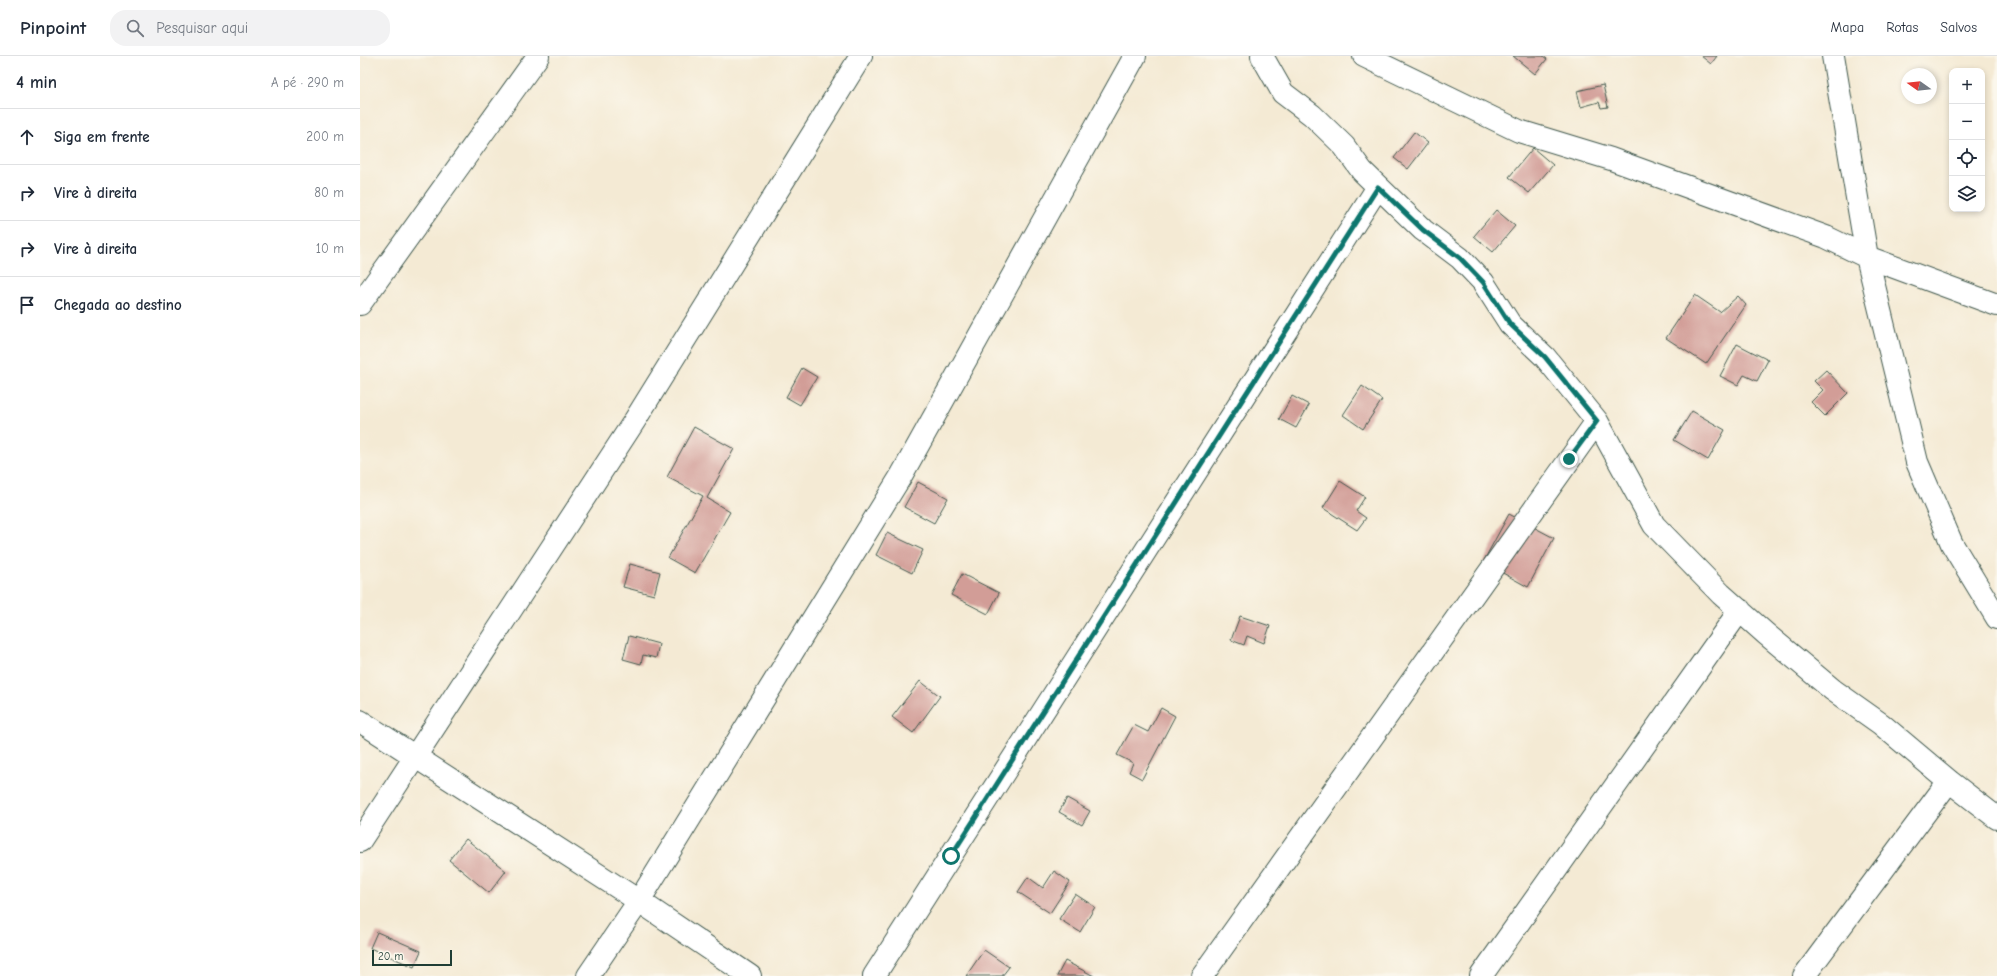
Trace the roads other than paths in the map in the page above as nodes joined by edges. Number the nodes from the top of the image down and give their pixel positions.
1 (538, 56) edge
2 (862, 56) edge
3 (1135, 56) edge
4 (1262, 56) edge
5 (1364, 56) edge
6 (1833, 56) edge
7 (1407, 65) edge
8 (1378, 187) junction
9 (1867, 257) junction
10 (360, 304) edge
11 (1997, 305) edge
12 (1597, 421) junction
13 (1740, 610) junction
14 (1997, 618) edge
15 (360, 721) edge
16 (417, 756) junction
17 (1949, 781) junction
18 (1997, 818) edge
19 (360, 841) edge
20 (639, 901) junction
21 (588, 976) edge
22 (750, 976) edge
23 (874, 976) edge
24 (1202, 976) edge
25 (1481, 976) edge
26 (1804, 976) edge

1 - 10 street
2 - 16 street
3 - 20 street
4 - 8 street
5 - 7 street
6 - 9 street
7 - 9 street
8 - 12 street
8 - 23 street
9 - 11 street
9 - 14 street
12 - 13 street
12 - 24 street
13 - 17 street
13 - 25 street
15 - 16 street
16 - 19 street
16 - 20 street
17 - 18 street
17 - 26 street
20 - 21 street
20 - 22 street

